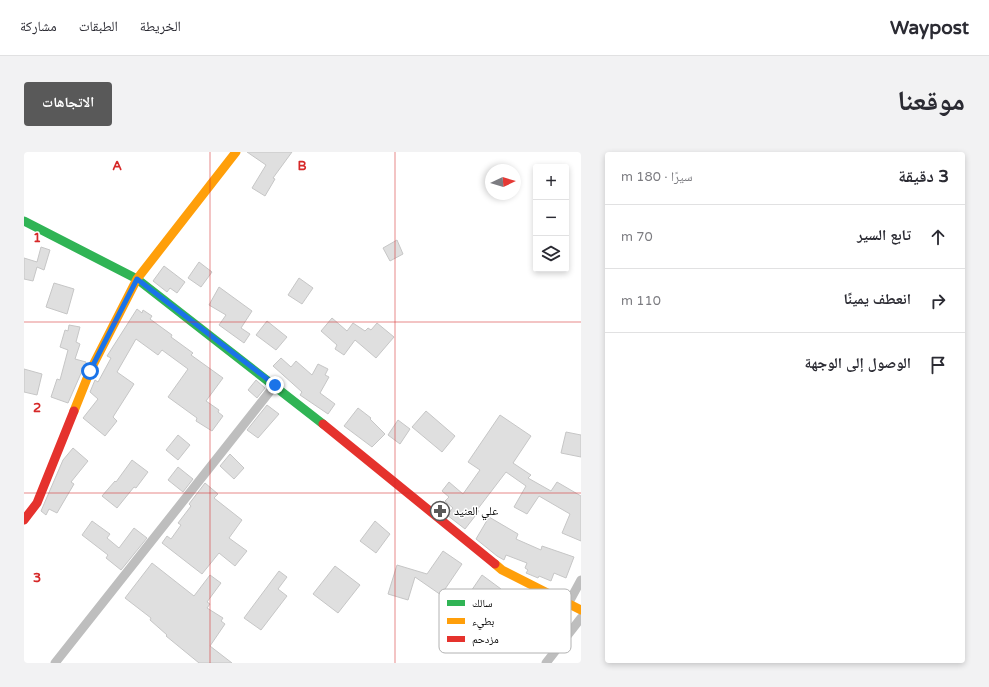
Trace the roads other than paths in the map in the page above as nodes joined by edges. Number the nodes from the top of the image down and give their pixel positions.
1 (236, 152) edge
2 (24, 221) edge
3 (137, 279) junction
4 (275, 385) junction
5 (24, 520) edge
6 (581, 580) edge
7 (539, 589) edge
8 (571, 598) edge
9 (571, 605) edge
10 (581, 610) edge
11 (581, 618) edge
12 (571, 631) edge
13 (554, 653) edge
14 (55, 663) edge
15 (546, 663) edge

1 - 3 street
2 - 3 street
3 - 4 street
3 - 5 street
4 - 7 street
4 - 14 street
6 - 8 street
9 - 10 street
11 - 12 street
13 - 15 street

